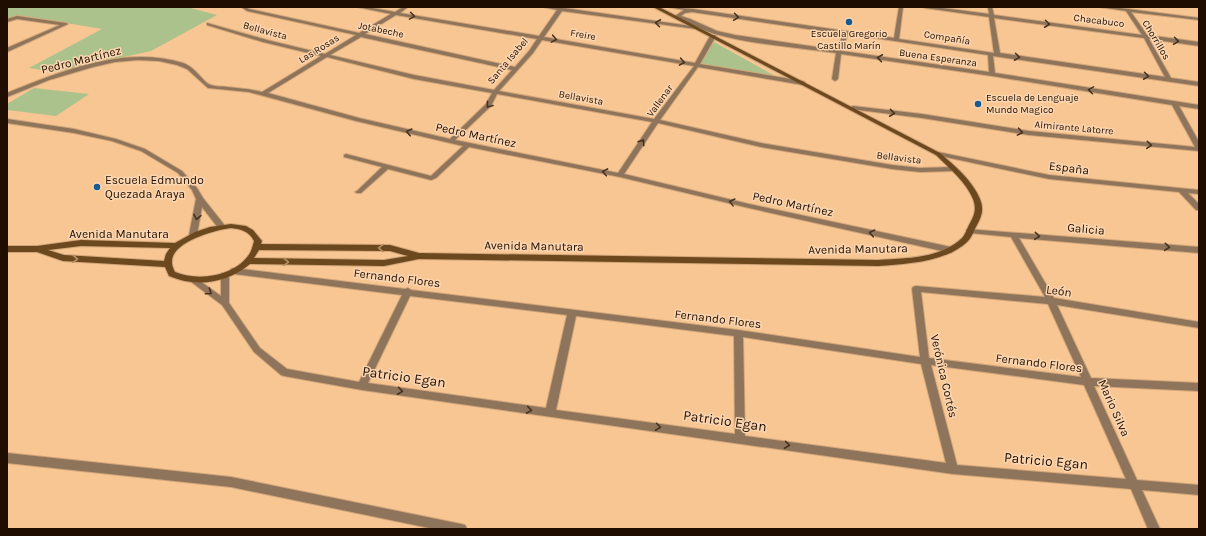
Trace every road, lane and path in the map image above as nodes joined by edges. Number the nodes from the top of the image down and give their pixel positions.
1 (243, 7) edge
2 (359, 7) edge
3 (406, 7) edge
4 (545, 7) edge
5 (656, 7) edge
6 (670, 7) edge
7 (901, 7) edge
8 (925, 7) edge
9 (990, 7) edge
10 (1101, 7) edge
11 (561, 8) edge
12 (692, 10) junction
13 (1127, 10) junction
14 (397, 14) junction
15 (993, 16) junction
16 (677, 18) junction
17 (1199, 18) edge
18 (7, 21) edge
19 (209, 24) dead end
20 (696, 28) junction
21 (846, 32) junction
22 (359, 35) junction
23 (713, 36) junction
24 (1145, 36) junction
25 (540, 37) junction
26 (896, 39) junction
27 (1199, 44) edge
28 (7, 50) edge
29 (840, 52) junction
30 (990, 53) junction
31 (997, 54) junction
32 (327, 55) junction
33 (697, 65) junction
34 (516, 69) junction
35 (992, 74) junction
36 (835, 79) dead end
37 (1169, 80) junction
38 (803, 83) junction
39 (1199, 84) edge
40 (495, 92) junction
41 (263, 94) junction
42 (7, 95) edge
43 (1175, 104) junction
44 (1199, 107) edge
45 (853, 108) junction
46 (7, 121) edge
47 (656, 121) junction
48 (451, 141) junction
49 (468, 146) junction
50 (1199, 149) edge
51 (938, 154) junction
52 (346, 156) dead end
53 (387, 166) junction
54 (954, 169) junction
55 (620, 175) junction
56 (1182, 191) junction
57 (359, 192) dead end
58 (1199, 192) edge
59 (200, 198) junction
60 (1199, 208) edge
61 (222, 227) junction
62 (970, 231) junction
63 (1014, 234) junction
64 (193, 235) junction
65 (178, 246) junction
66 (257, 247) junction
67 (7, 249) edge
68 (37, 249) junction
69 (951, 250) junction
70 (1199, 250) edge
71 (419, 256) junction
72 (248, 261) junction
73 (167, 264) junction
74 (234, 270) junction
75 (225, 275) junction
76 (194, 281) junction
77 (916, 288) joint
78 (408, 291) junction
79 (1051, 301) junction
80 (224, 303) junction
81 (572, 314) junction
82 (1199, 325) edge
83 (738, 333) junction
84 (925, 361) junction
85 (1088, 382) junction
86 (362, 386) junction
87 (1199, 387) edge
88 (550, 413) junction
89 (740, 438) junction
90 (7, 458) edge
91 (954, 469) junction
92 (1133, 484) junction
93 (1199, 490) edge
94 (461, 529) edge
95 (1154, 529) edge

1 - 22 street, Jotabeche
2 - 14 street, Freire
3 - 14 street, Las Rosas
4 - 11 street
5 - 16 main road, Avenida Manutara
6 - 12 street, Compañía
7 - 26 street
8 - 15 street, Chacabuco
9 - 15 street
10 - 13 street
20 -> 11 street
11 - 25 street, Santa Isabel
12 - 16 street
12 -> 21 street, Compañía
13 - 17 street
13 - 24 street, Chorrillos
14 - 22 street, Las Rosas
14 -> 25 street, Freire
15 -> 24 street, Chacabuco
15 - 31 street
16 - 20 main road, Avenida Manutara
16 - 29 street, Buena Esperanza
18 - 28 street
19 - 32 street, Bellavista
20 - 23 main road, Avenida Manutara
21 - 26 street, Compañía
21 - 29 street
22 - 32 street, Las Rosas
22 - 34 street, Jotabeche
23 - 33 street, Vallenar
23 - 38 main road, Avenida Manutara
24 -> 27 street, Chacabuco
24 - 37 street, Chorrillos
25 -> 33 street, Freire
25 - 34 street, Santa Isabel
26 - 30 street, Compañía
35 -> 29 street, Buena Esperanza
29 - 36 street
30 - 31 street, Compañía
30 - 35 street
31 -> 37 street, Compañía
32 - 40 street, Bellavista
32 - 41 street, Las Rosas
33 - 38 street, Freire
33 - 47 street, Vallenar
34 - 40 street, Santa Isabel
43 -> 35 street, Buena Esperanza
37 - 39 street, Compañía
38 - 45 main road, Avenida Manutara
40 - 47 street, Bellavista
40 -> 48 street, Santa Isabel
41 - 42 street, Pedro Martínez
48 -> 41 street, Pedro Martínez
43 - 44 street, Buena Esperanza
43 - 50 street
45 -> 50 street, Almirante Latorre
45 - 51 main road, Avenida Manutara
46 - 59 street
47 - 54 street, Bellavista
55 -> 47 street, Vallenar
48 - 49 street, Pedro Martínez
49 - 53 street
55 -> 49 street, Pedro Martínez
51 - 54 main road, Avenida Manutara
51 - 56 street, España
52 - 53 street
53 - 57 street
54 - 62 main road, Avenida Manutara
69 -> 55 street, Pedro Martínez
56 - 58 street, España
56 - 60 street
59 - 61 street
59 -> 64 street
61 - 64 main road
61 - 66 main road
62 - 63 street, Galicia
62 - 69 main road, Avenida Manutara
63 -> 70 street, Galicia
63 - 79 street, Mario Silva
64 - 65 main road
65 - 68 main road, Avenida Manutara
65 - 73 main road
71 -> 66 main road, Avenida Manutara
66 - 72 main road
67 - 68 main road, Avenida Manutara
68 -> 73 main road, Avenida Manutara
69 - 71 main road, Avenida Manutara
72 -> 71 main road, Avenida Manutara
72 - 74 main road
73 - 76 main road
74 - 75 main road
74 - 78 street, Fernando Flores
75 - 76 main road
75 - 80 street
76 -> 80 street, Patricio Egan
77 - 79 street, León
77 - 84 street, Verónica Cortés
78 - 81 street, Fernando Flores
78 - 86 street
79 - 82 street, León
79 - 85 street, Mario Silva
80 - 86 street, Patricio Egan
81 - 83 street, Fernando Flores
81 - 88 street
83 - 84 street, Fernando Flores
83 - 89 street
84 - 85 street, Fernando Flores
84 - 91 street, Verónica Cortés
85 - 87 street, Fernando Flores
85 - 92 street, Mario Silva
86 -> 88 street, Patricio Egan
88 -> 89 street, Patricio Egan
89 -> 91 street, Patricio Egan
90 - 94 street
91 - 92 street, Patricio Egan
92 - 93 street, Patricio Egan
92 - 95 street, Mario Silva

